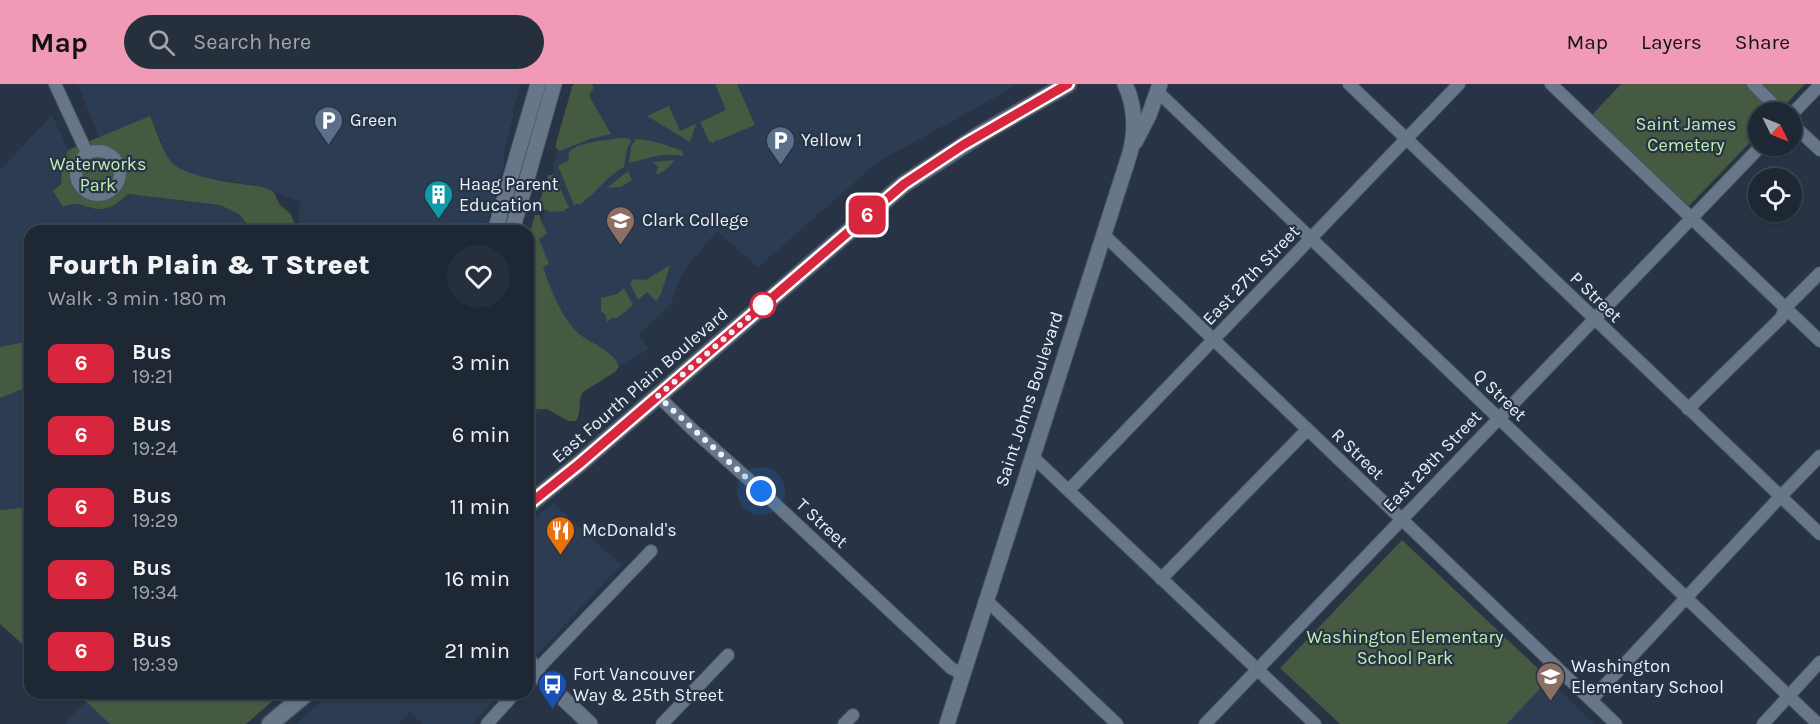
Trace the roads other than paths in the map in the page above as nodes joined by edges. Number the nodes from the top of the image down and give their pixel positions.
1 (55, 84) edge
2 (538, 84) edge
3 (554, 84) edge
4 (1068, 84) edge
5 (1125, 84) edge
6 (1349, 84) edge
7 (1459, 84) edge
8 (1551, 84) edge
9 (1753, 84) edge
10 (1820, 85) edge
11 (1158, 88) edge
12 (1771, 102) edge
13 (1802, 104) edge
14 (1802, 133) edge
15 (1406, 140) junction
16 (1820, 150) edge
17 (87, 153) dead end
18 (1130, 153) junction
19 (1751, 156) edge
20 (1690, 218) junction
21 (497, 225) edge
22 (514, 225) edge
23 (1103, 234) junction
24 (1311, 239) junction
25 (1820, 273) edge
26 (1785, 308) junction
27 (1594, 319) junction
28 (1213, 340) junction
29 (1820, 341) edge
30 (658, 396) junction
31 (1688, 409) junction
32 (1498, 418) junction
33 (1307, 430) junction
34 (1032, 456) junction
35 (1820, 456) edge
36 (1069, 490) junction
37 (1780, 497) junction
38 (534, 500) edge
39 (1401, 519) junction
40 (1820, 534) edge
41 (651, 551) dead end
42 (1161, 579) junction
43 (1686, 598) junction
44 (986, 600) junction
45 (728, 655) dead end
46 (1820, 662) edge
47 (534, 665) edge
48 (1257, 669) junction
49 (534, 673) edge
50 (962, 675) junction
51 (1788, 696) junction
52 (299, 699) edge
53 (510, 699) edge
54 (1591, 700) junction
55 (270, 724) edge
56 (487, 724) edge
57 (590, 724) edge
58 (662, 724) edge
59 (947, 724) edge
60 (1118, 724) edge
61 (1205, 724) edge
62 (1315, 724) edge
63 (1616, 724) edge
64 (1763, 724) edge
65 (1818, 724) edge

1 - 17 street
2 - 21 street
3 - 22 street
4 - 30 main road, East Fourth Plain Boulevard
5 - 18 street, Saint Johns Boulevard
6 - 15 street, P Street
7 - 15 street, East 27th Street
8 - 20 street
9 - 12 street
10 - 13 street
11 - 18 street
11 - 24 street, Q Street
14 - 16 street
15 - 24 street, East 27th Street
15 - 27 street, P Street
18 - 23 street, Saint Johns Boulevard
19 - 20 street, East 29th Street
20 - 26 street
20 - 27 street, East 29th Street
23 - 28 street, R Street
23 - 34 street, Saint Johns Boulevard
24 - 28 street, East 27th Street
24 - 32 street, Q Street
25 - 26 street
26 - 29 street
26 - 31 street
27 - 31 street, P Street
27 - 32 street, East 29th Street
28 - 33 street, R Street
28 - 36 street, East 27th Street
30 - 38 main road, East Fourth Plain Boulevard
30 - 50 street, T Street
31 - 37 street, P Street
32 - 39 street, East 29th Street
32 - 43 street, Q Street
33 - 39 street, R Street
33 - 42 street
34 - 36 street
34 - 44 street, Saint Johns Boulevard
35 - 37 street
36 - 42 street
37 - 40 street, P Street
37 - 43 street
39 - 48 street, East 29th Street
39 - 54 street, R Street
41 - 47 street
42 - 48 street
43 - 51 street, Q Street
43 - 54 street
44 - 50 street, Saint Johns Boulevard
44 - 60 street
45 - 58 street
46 - 51 street
48 - 61 street, East 29th Street
48 - 62 street
49 - 57 street
50 - 59 street, Saint Johns Boulevard
51 - 64 street
51 - 65 street, Q Street
52 - 55 main road
53 - 56 street
54 - 63 street, R Street

